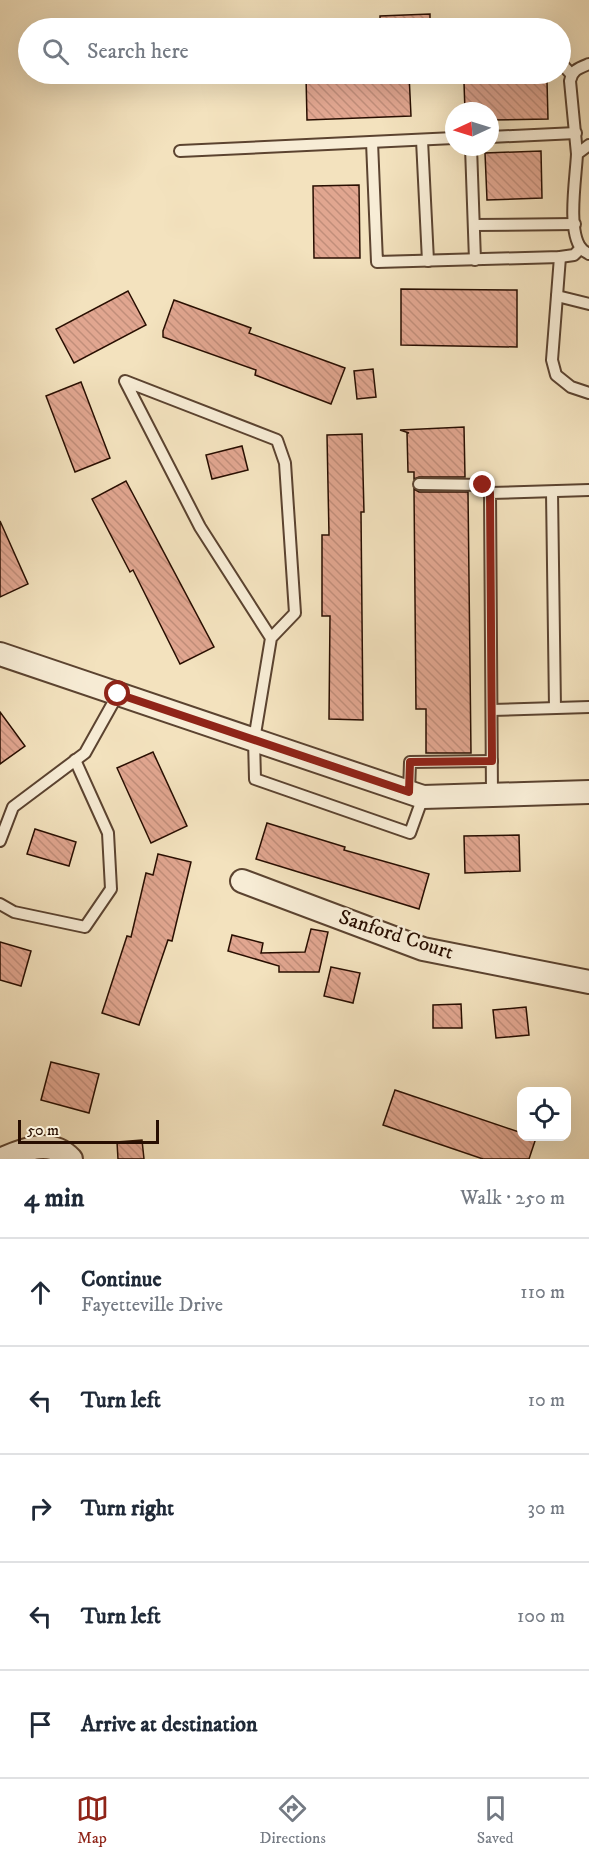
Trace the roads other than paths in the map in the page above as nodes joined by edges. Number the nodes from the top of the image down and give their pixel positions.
1 (589, 64) edge
2 (571, 74) edge
3 (570, 84) edge
4 (576, 133) junction
5 (499, 137) edge
6 (445, 139) edge
7 (422, 140) junction
8 (372, 142) junction
9 (589, 145) edge
10 (180, 151) dead end
11 (578, 154) junction
12 (471, 156) edge
13 (574, 224) junction
14 (474, 225) junction
15 (585, 251) edge
16 (560, 257) junction
17 (475, 260) junction
18 (428, 261) junction
19 (557, 296) junction
20 (589, 304) edge
21 (589, 393) edge
22 (419, 484) dead end
23 (589, 490) edge
24 (552, 492) junction
25 (490, 493) junction
26 (271, 638) junction
27 (0, 654) edge
28 (118, 694) junction
29 (589, 707) edge
30 (555, 708) junction
31 (492, 710) junction
32 (254, 740) junction
33 (75, 760) junction
34 (492, 761) junction
35 (589, 792) edge
36 (416, 795) junction
37 (492, 795) junction
38 (0, 841) edge
39 (242, 881) dead end
40 (0, 904) edge
41 (589, 982) edge
42 (2, 1159) edge
43 (70, 1159) edge

1 - 2 lane
3 - 4 lane
4 - 5 lane
4 - 11 lane
6 - 7 lane
7 - 8 lane
7 - 18 lane
8 - 10 lane
8 - 18 lane
9 - 11 lane
11 - 13 lane
12 - 14 lane
13 - 14 lane
13 - 15 lane
14 - 17 lane
15 - 16 lane
16 - 17 lane
16 - 19 lane
17 - 18 lane
19 - 20 lane
19 - 21 lane
22 - 25 lane
23 - 24 lane
24 - 25 lane
24 - 30 lane
25 - 31 lane
26 - 26 lane
26 - 32 lane
27 - 28 street
28 - 32 street
28 - 33 lane
29 - 30 lane
30 - 31 lane
31 - 34 lane
32 - 36 street
32 - 36 lane
33 - 38 lane
33 - 40 lane
34 - 36 lane
34 - 37 lane
35 - 37 street
36 - 37 street
39 - 41 street, Sanford Court
42 - 43 street

